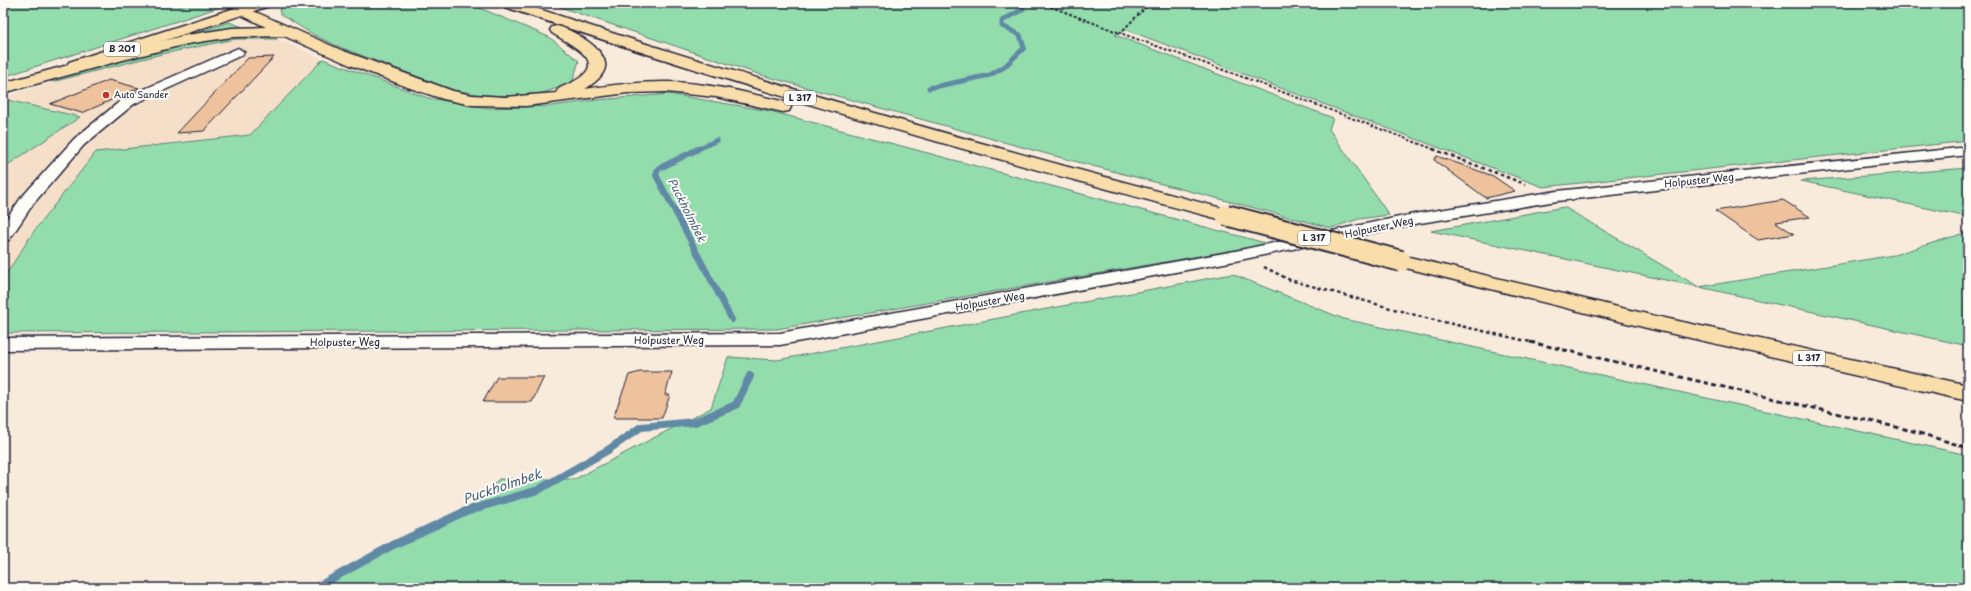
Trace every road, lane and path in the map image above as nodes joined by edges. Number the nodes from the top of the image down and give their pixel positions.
1 (264, 3) edge
2 (1041, 3) edge
3 (1150, 3) edge
4 (510, 4) edge
5 (242, 10) junction
6 (1120, 33) junction
7 (292, 34) junction
8 (238, 52) dead end
9 (3, 88) edge
10 (521, 102) junction
11 (913, 131) junction
12 (1968, 151) edge
13 (1557, 196) junction
14 (3, 236) edge
15 (1261, 266) dead end
16 (3, 344) edge
17 (1968, 394) edge
18 (1968, 448) edge

1 - 5 main road, B 201
2 - 6 path
3 - 6 path
4 - 10 main road
4 - 11 main road, L 317
5 - 7 main road
5 - 9 main road, B 201
6 - 13 path
7 - 9 main road
7 - 10 main road
8 - 14 street
10 - 11 main road
11 - 17 main road, L 317, bridge
12 - 13 street, Holpuster Weg
13 - 16 street, Holpuster Weg
15 - 18 path

